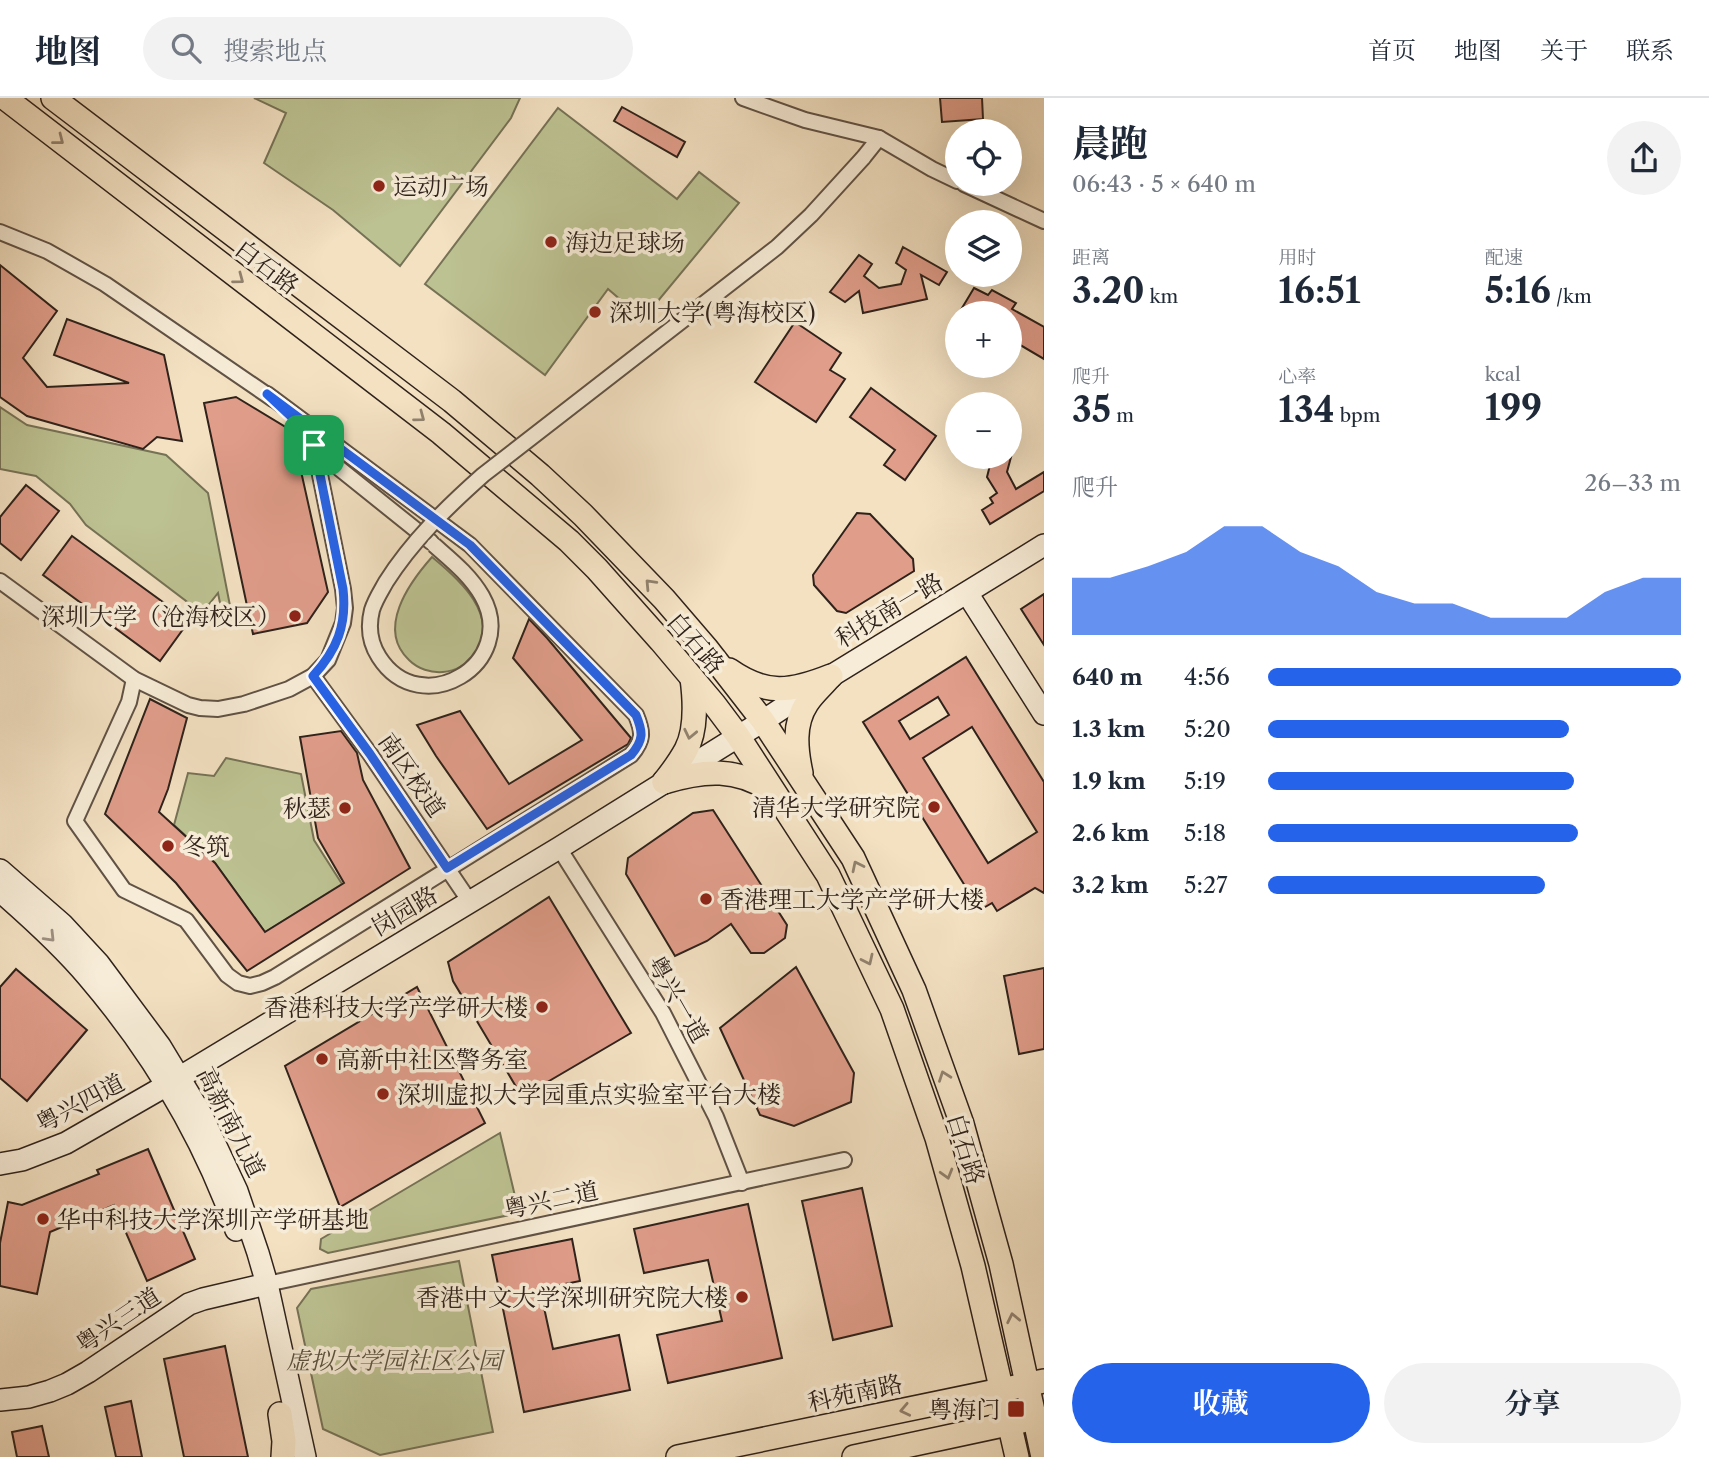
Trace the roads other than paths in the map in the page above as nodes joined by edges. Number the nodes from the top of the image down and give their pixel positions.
1 (5, 98) edge
2 (52, 98) edge
3 (743, 98) edge
4 (879, 138) junction
5 (945, 175) edge
6 (990, 196) edge
7 (1044, 221) edge
8 (0, 232) edge
9 (267, 394) junction
10 (314, 445) junction
11 (1044, 545) edge
12 (0, 581) edge
13 (967, 593) junction
14 (717, 662) junction
15 (313, 676) junction
16 (831, 676) junction
17 (692, 678) junction
18 (134, 679) junction
19 (1044, 714) edge
20 (763, 722) junction
21 (738, 736) junction
22 (664, 782) junction
23 (803, 782) junction
24 (775, 794) junction
25 (559, 848) junction
26 (447, 868) junction
27 (0, 870) edge
28 (0, 891) edge
29 (470, 902) junction
30 (174, 1081) junction
31 (844, 1160) dead end
32 (0, 1164) edge
33 (741, 1182) junction
34 (262, 1286) junction
35 (1035, 1383) edge
36 (1002, 1390) junction
37 (0, 1400) edge
38 (280, 1414) junction
39 (1039, 1417) edge
40 (1009, 1423) junction
41 (283, 1457) edge
42 (290, 1457) edge
43 (305, 1457) edge
44 (678, 1457) edge
45 (854, 1457) edge
46 (1017, 1457) edge
47 (1043, 1457) edge

1 -> 17 main road, 白石路
14 -> 2 main road, 白石路
3 - 4 street
4 - 5 street
4 - 10 street, bridge
6 - 7 street
8 - 9 street
9 - 10 street
9 - 26 street
10 - 15 street
11 - 13 street, 科技南一路
12 - 18 street
13 - 16 street, 科技南一路
13 - 19 street
14 - 16 main road
14 - 20 main road, 白石路
15 - 18 street
15 - 26 street, 南区校道
16 - 20 street, 科技南一路
16 - 23 main road
17 - 21 main road, 白石路
17 -> 22 main road
18 - 26 street
20 - 21 street, 岗园路
20 - 23 main road, 白石路
21 - 22 street, 岗园路
21 - 24 main road, 白石路
22 - 24 main road
22 - 25 street, 岗园路
35 -> 23 main road, 白石路
24 -> 36 main road, 白石路
25 - 29 street, 岗园路
25 - 33 street, 粤兴一道
26 - 29 street, 南区校道
27 - 30 street, 高新南九道
28 -> 30 street, 高新南九道
29 - 30 street, 岗园路
30 - 32 street, 粤兴四道
30 - 34 street, 高新南九道
31 - 33 street, 粤兴二道
33 - 34 street, 粤兴二道
34 - 37 street, 粤兴三道
34 - 38 street, 高新南九道
34 - 43 street, 高新南九道
35 - 36 main road, 科苑南路
35 - 39 main road, 白石路
36 - 40 main road, 白石路
36 -> 44 main road, 科苑南路
38 - 41 main road
38 - 42 street, 高新南九道
39 - 40 main road
39 - 47 main road, 白石路
40 - 45 main road
40 - 46 main road, 白石路

